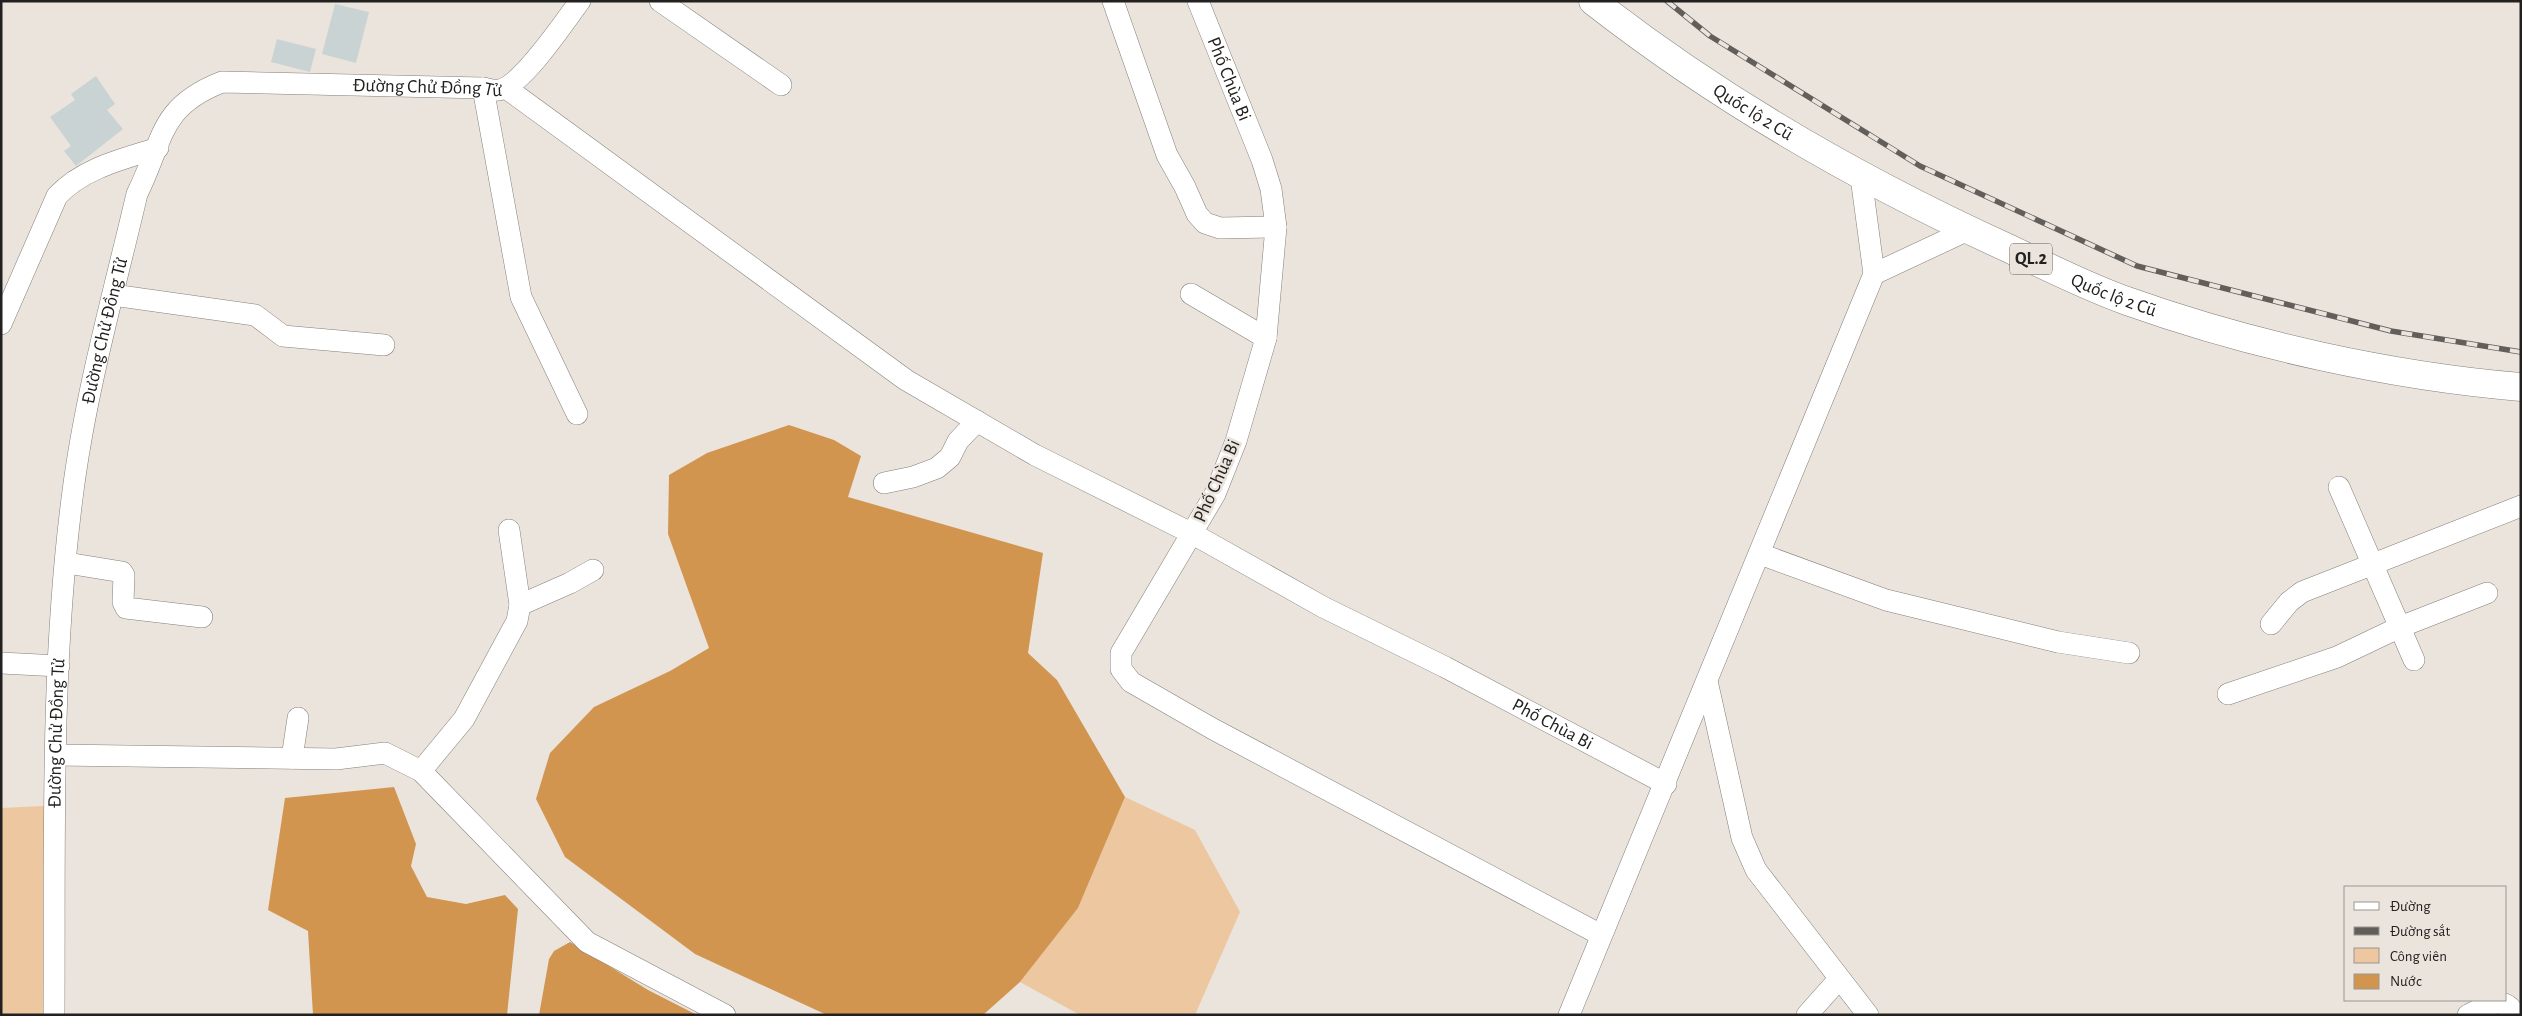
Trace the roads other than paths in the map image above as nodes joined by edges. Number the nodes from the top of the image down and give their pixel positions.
1 (580, 1) edge
2 (660, 1) edge
3 (1113, 1) edge
4 (1198, 1) edge
5 (1593, 1) edge
6 (781, 85) dead end
7 (483, 88) junction
8 (506, 88) junction
9 (158, 148) junction
10 (1861, 177) junction
11 (1276, 227) junction
12 (1968, 230) junction
13 (1874, 274) junction
14 (1192, 294) dead end
15 (113, 295) junction
16 (1, 324) edge
17 (1266, 338) junction
18 (384, 345) dead end
19 (2521, 387) edge
20 (577, 414) dead end
21 (977, 421) junction
22 (884, 483) dead end
23 (2339, 487) dead end
24 (2521, 506) edge
25 (509, 530) dead end
26 (1193, 534) junction
27 (1760, 554) junction
28 (67, 563) junction
29 (2373, 564) junction
30 (593, 570) dead end
31 (2488, 593) dead end
32 (520, 605) junction
33 (202, 617) dead end
34 (2271, 624) dead end
35 (2400, 627) junction
36 (2129, 653) dead end
37 (2414, 660) dead end
38 (1, 663) edge
39 (59, 666) junction
40 (1707, 681) junction
41 (2228, 694) dead end
42 (298, 718) dead end
43 (56, 755) junction
44 (292, 758) junction
45 (421, 771) junction
46 (1666, 784) junction
47 (1601, 935) junction
48 (1840, 979) junction
49 (54, 1015) edge
50 (725, 1015) edge
51 (1569, 1015) edge
52 (1807, 1015) edge
53 (1868, 1015) edge
54 (2468, 1015) edge
55 (2515, 1015) edge

1 - 8 street, Đường Chử Đồng Tử
2 - 6 street
3 - 11 street
4 - 11 street, Phố Chùa Bi
5 - 10 main road, Quốc lộ 2 Cũ / QL.2
7 - 8 street, Đường Chử Đồng Tử
7 - 9 street, Đường Chử Đồng Tử
7 - 20 street
8 - 21 street
9 - 15 street, Đường Chử Đồng Tử
9 - 16 street
10 - 12 main road, Quốc lộ 2 Cũ / QL.2
10 - 13 street
11 - 17 street, Phố Chùa Bi
12 - 13 street
12 - 19 main road, Quốc lộ 2 Cũ / QL.2
13 - 27 street
14 - 17 street
15 - 18 street
15 - 28 street, Đường Chử Đồng Tử
17 - 26 street, Phố Chùa Bi
21 - 22 street
21 - 26 street
23 - 29 street
24 - 29 street
25 - 32 street
26 - 46 street, Phố Chùa Bi
26 - 47 street
27 - 36 street
27 - 40 street
28 - 33 street
28 - 39 street, Đường Chử Đồng Tử
29 - 34 street
29 - 35 street
30 - 32 street
31 - 35 street
32 - 45 street
35 - 37 street
35 - 41 street
38 - 39 street
39 - 43 street, Đường Chử Đồng Tử
40 - 46 street
40 - 48 street
42 - 44 street
43 - 44 street
43 - 49 street, Đường Chử Đồng Tử
44 - 45 street
45 - 50 street
46 - 47 street
47 - 51 street
48 - 52 street
48 - 53 street
54 - 55 street

